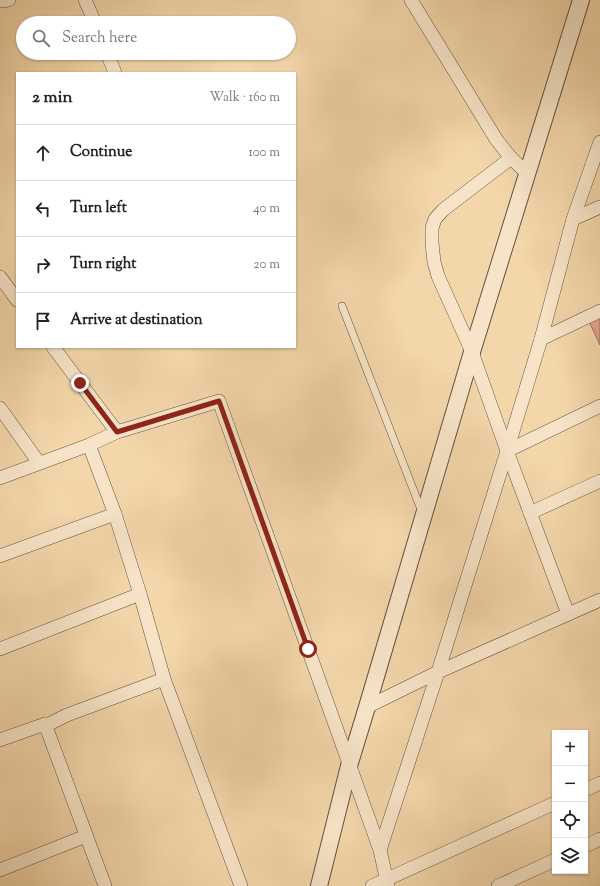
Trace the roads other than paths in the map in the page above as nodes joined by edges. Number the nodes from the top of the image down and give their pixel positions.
1 (8, 0) edge
2 (85, 0) edge
3 (411, 0) edge
4 (581, 0) edge
5 (0, 1) edge
6 (92, 16) edge
7 (110, 60) edge
8 (115, 72) edge
9 (600, 142) edge
10 (511, 158) junction
11 (527, 173) junction
12 (600, 207) edge
13 (573, 219) junction
14 (0, 277) edge
15 (16, 299) edge
16 (342, 306) dead end
17 (600, 311) edge
18 (541, 339) junction
19 (54, 348) edge
20 (472, 352) junction
21 (600, 406) edge
22 (0, 408) edge
23 (117, 432) junction
24 (89, 445) junction
25 (507, 451) junction
26 (39, 464) junction
27 (0, 478) edge
28 (600, 481) edge
29 (530, 513) junction
30 (115, 514) junction
31 (424, 516) junction
32 (0, 556) edge
33 (140, 594) junction
34 (600, 600) edge
35 (568, 614) junction
36 (0, 648) edge
37 (438, 672) junction
38 (164, 679) junction
39 (367, 707) junction
40 (45, 724) junction
41 (0, 740) edge
42 (349, 766) junction
43 (600, 783) edge
44 (588, 789) edge
45 (552, 804) edge
46 (86, 836) junction
47 (600, 839) edge
48 (588, 845) edge
49 (380, 850) junction
50 (552, 861) edge
51 (0, 870) edge
52 (387, 882) edge
53 (105, 886) edge
54 (241, 886) edge
55 (319, 886) edge
56 (372, 886) edge
57 (498, 886) edge

1 - 5 street
2 - 6 street
3 - 10 street
4 - 11 street
7 - 8 street
9 - 13 street
10 - 11 street
10 - 20 street
11 - 20 street
12 - 13 street
13 - 18 street
14 - 15 street
16 - 31 lane
17 - 18 street
18 - 25 street
19 - 23 street
20 - 25 street
20 - 31 street
21 - 25 street
22 - 26 street
23 - 24 street
23 - 42 street
24 - 26 street
24 - 30 street
25 - 29 street
25 - 37 street
26 - 27 street
28 - 29 street
29 - 35 street
30 - 32 street
30 - 33 street
31 - 39 street
33 - 36 street
33 - 38 street
34 - 35 street
35 - 37 street
37 - 39 street
37 - 49 street
38 - 40 street
38 - 54 street
39 - 42 street
40 - 41 street
40 - 46 street
42 - 49 street
42 - 55 street
43 - 44 street
45 - 52 street
46 - 51 street
46 - 53 street
47 - 48 street
49 - 52 street
50 - 57 street
52 - 56 street

